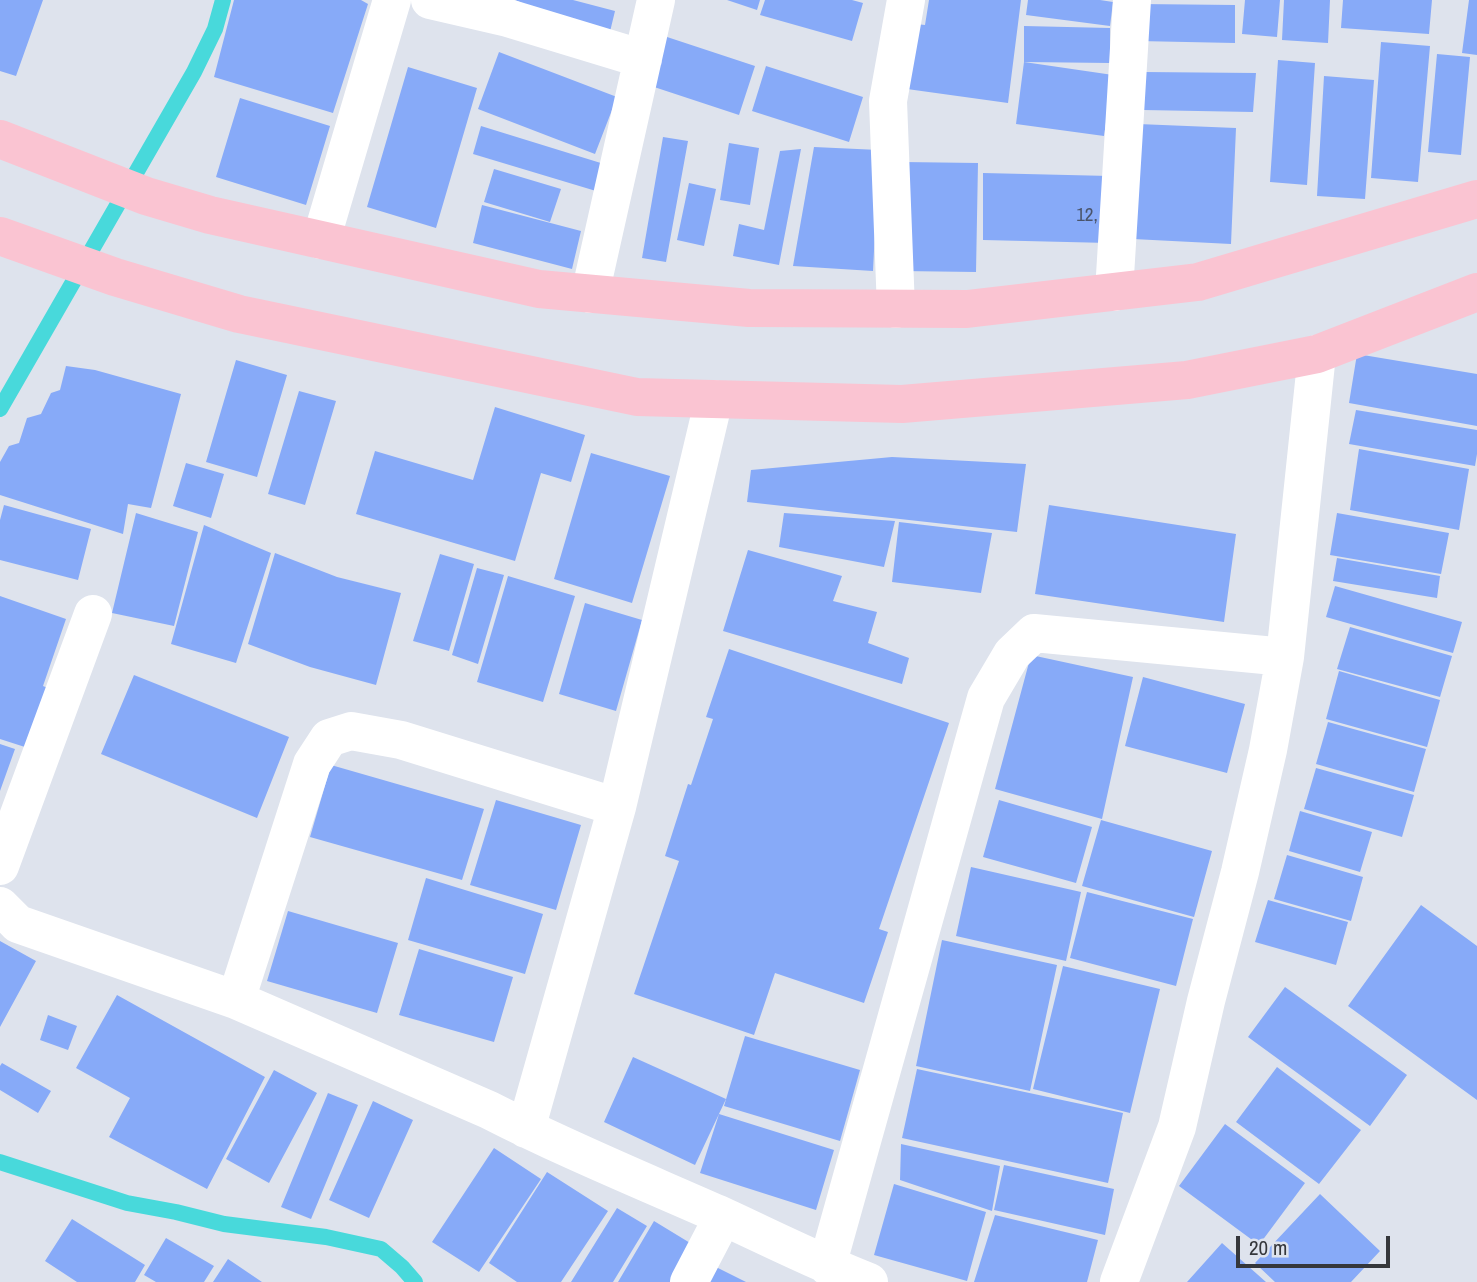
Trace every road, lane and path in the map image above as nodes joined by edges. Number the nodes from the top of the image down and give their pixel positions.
1 (392, 0) edge
2 (430, 0) edge
3 (656, 0) edge
4 (906, 0) edge
5 (1132, 0) edge
6 (643, 59) junction
7 (0, 139) edge
8 (1477, 199) edge
9 (0, 236) edge
10 (321, 240) junction
11 (1114, 292) junction
12 (1477, 292) edge
13 (590, 294) junction
14 (896, 309) junction
15 (1317, 354) junction
16 (714, 399) junction
17 (93, 614) dead end
18 (1285, 657) junction
19 (617, 807) junction
20 (0, 866) edge
21 (0, 905) edge
22 (236, 1000) junction
23 (526, 1129) junction
24 (723, 1217) junction
25 (828, 1266) junction
26 (689, 1282) edge
27 (869, 1282) edge
28 (1119, 1282) edge

1 - 10 street
2 - 6 street
3 - 6 street
4 - 14 street
5 - 11 street
6 - 13 street
7 - 10 main road
8 - 11 main road
9 - 16 main road
10 - 13 main road
11 - 14 main road
12 - 15 main road
13 - 14 main road
15 - 16 main road
15 - 18 street
16 - 19 street
17 - 20 street
18 - 25 street
18 - 28 street
19 - 22 street
19 - 23 street
21 - 22 street
22 - 23 street
23 - 24 street
24 - 25 street
24 - 26 street
25 - 27 street

